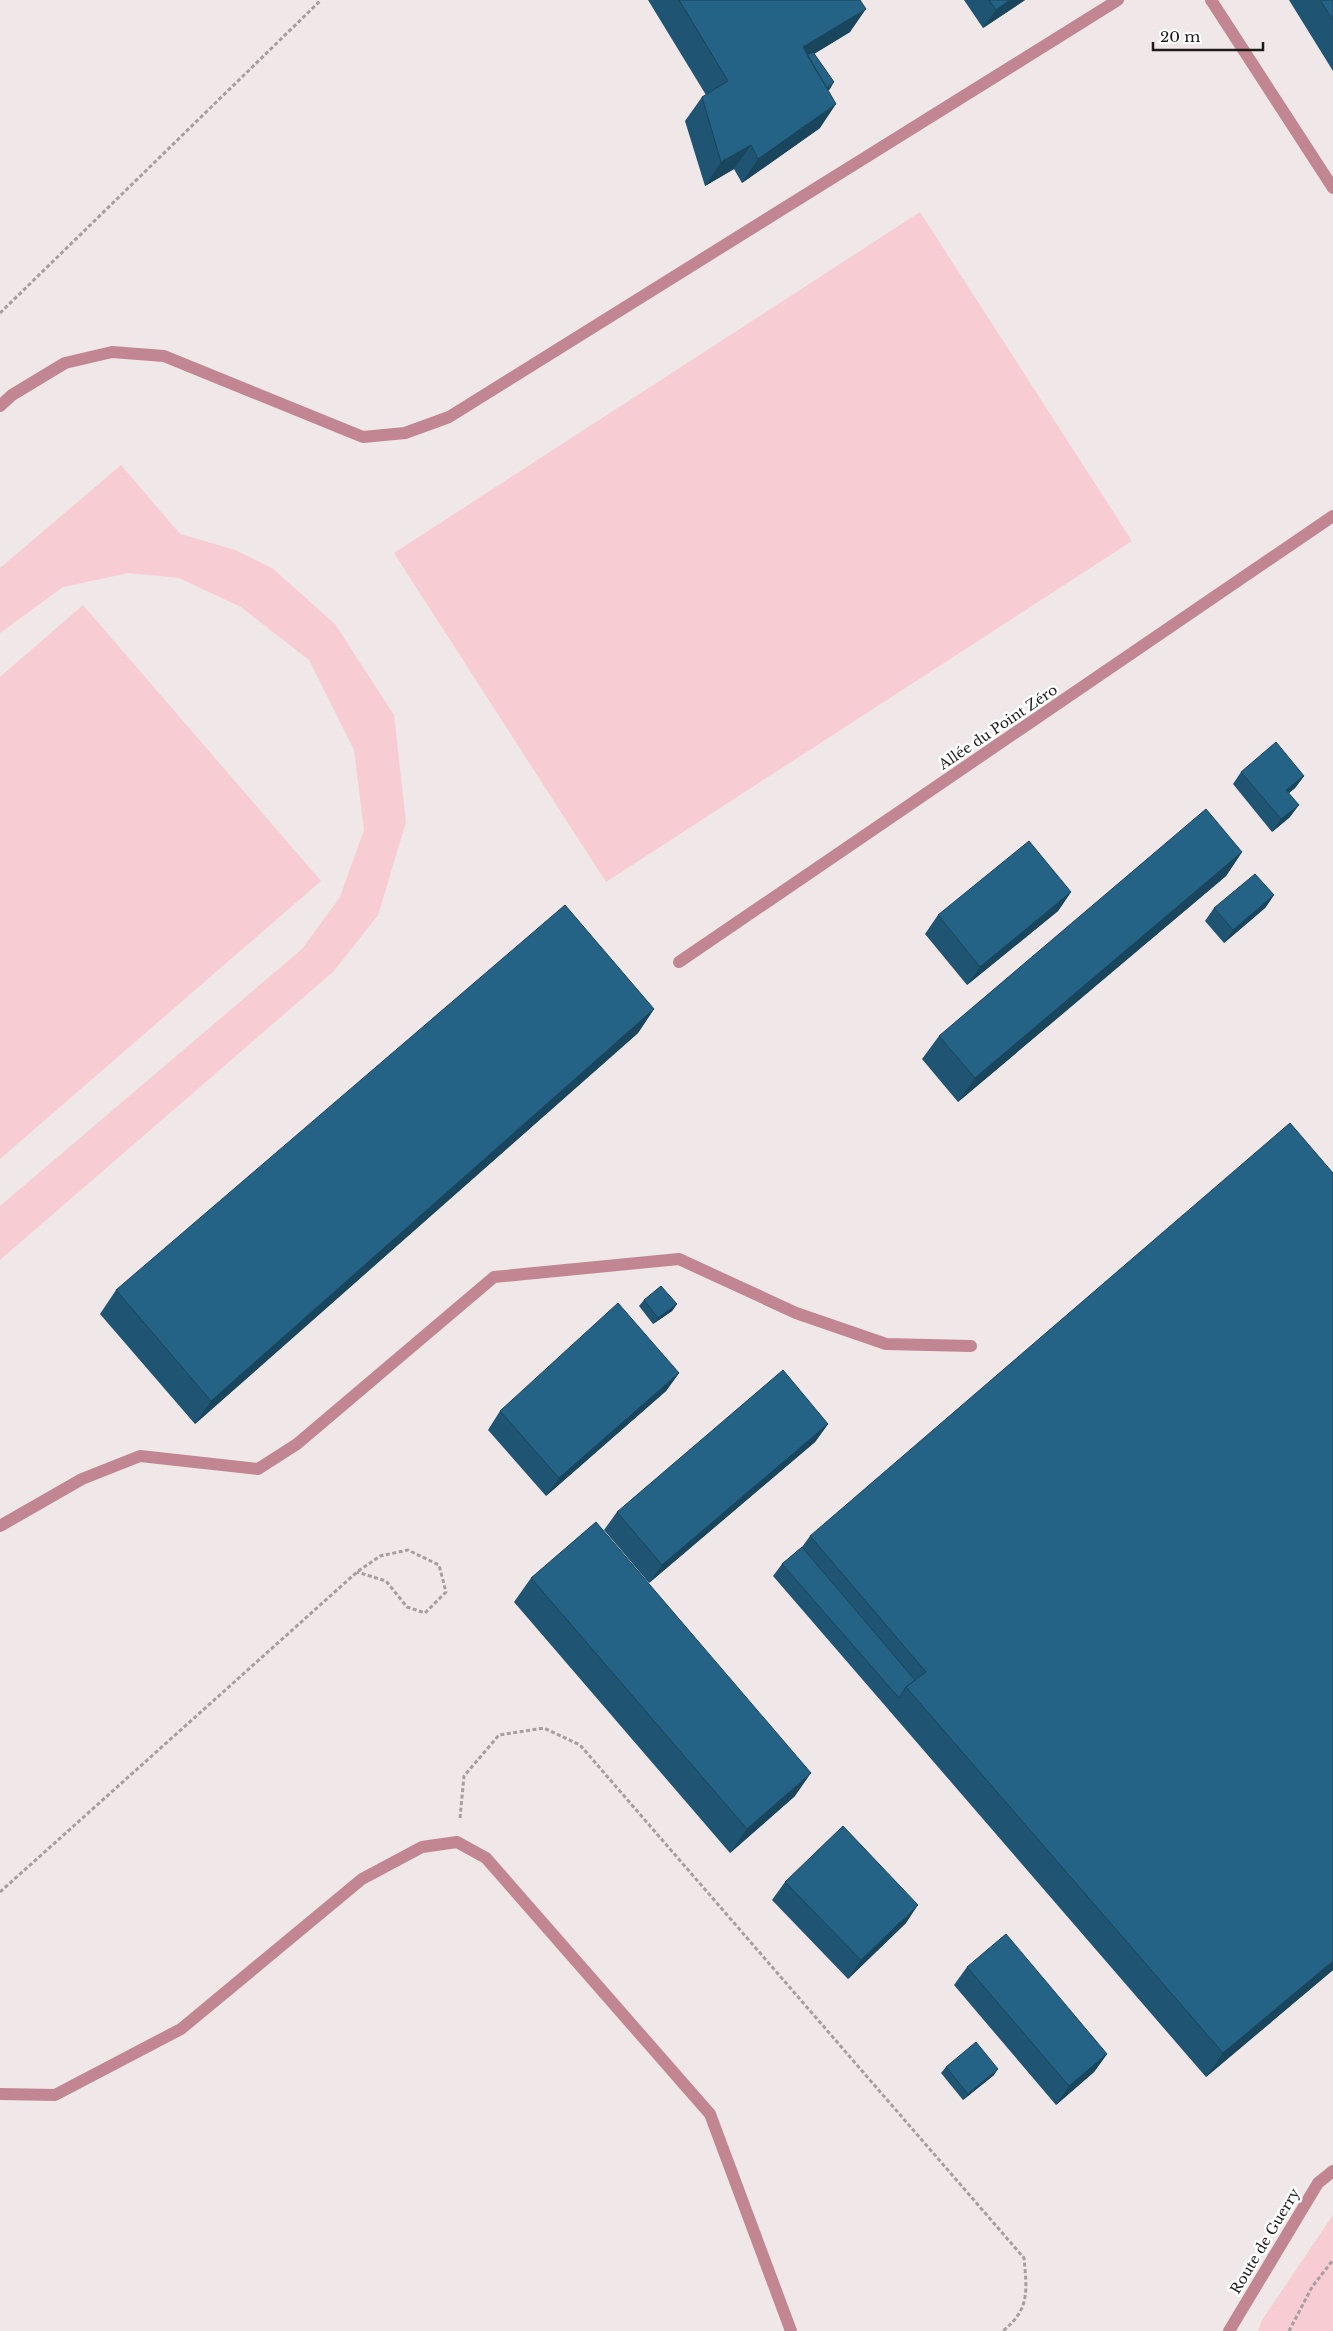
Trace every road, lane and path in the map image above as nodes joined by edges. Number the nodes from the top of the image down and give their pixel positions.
1 (321, 0) edge
2 (1118, 0) edge
3 (1211, 0) edge
4 (1333, 188) edge
5 (0, 313) edge
6 (0, 406) edge
7 (1333, 516) edge
8 (679, 962) dead end
9 (971, 1346) dead end
10 (0, 1526) edge
11 (356, 1572) junction
12 (457, 1842) junction
13 (0, 1892) edge
14 (0, 2094) edge
15 (1333, 2171) edge
16 (1333, 2260) edge
17 (791, 2331) edge
18 (1002, 2331) edge
19 (1229, 2331) edge
20 (1289, 2331) edge

1 - 5 path
2 - 6 street
3 - 4 street
7 - 8 street, Allée du Point Zéro
9 - 10 street
11 - 11 path
11 - 13 path
12 - 14 street
12 - 17 street
12 - 18 path
15 - 19 street, Route de Guerry
16 - 20 path

